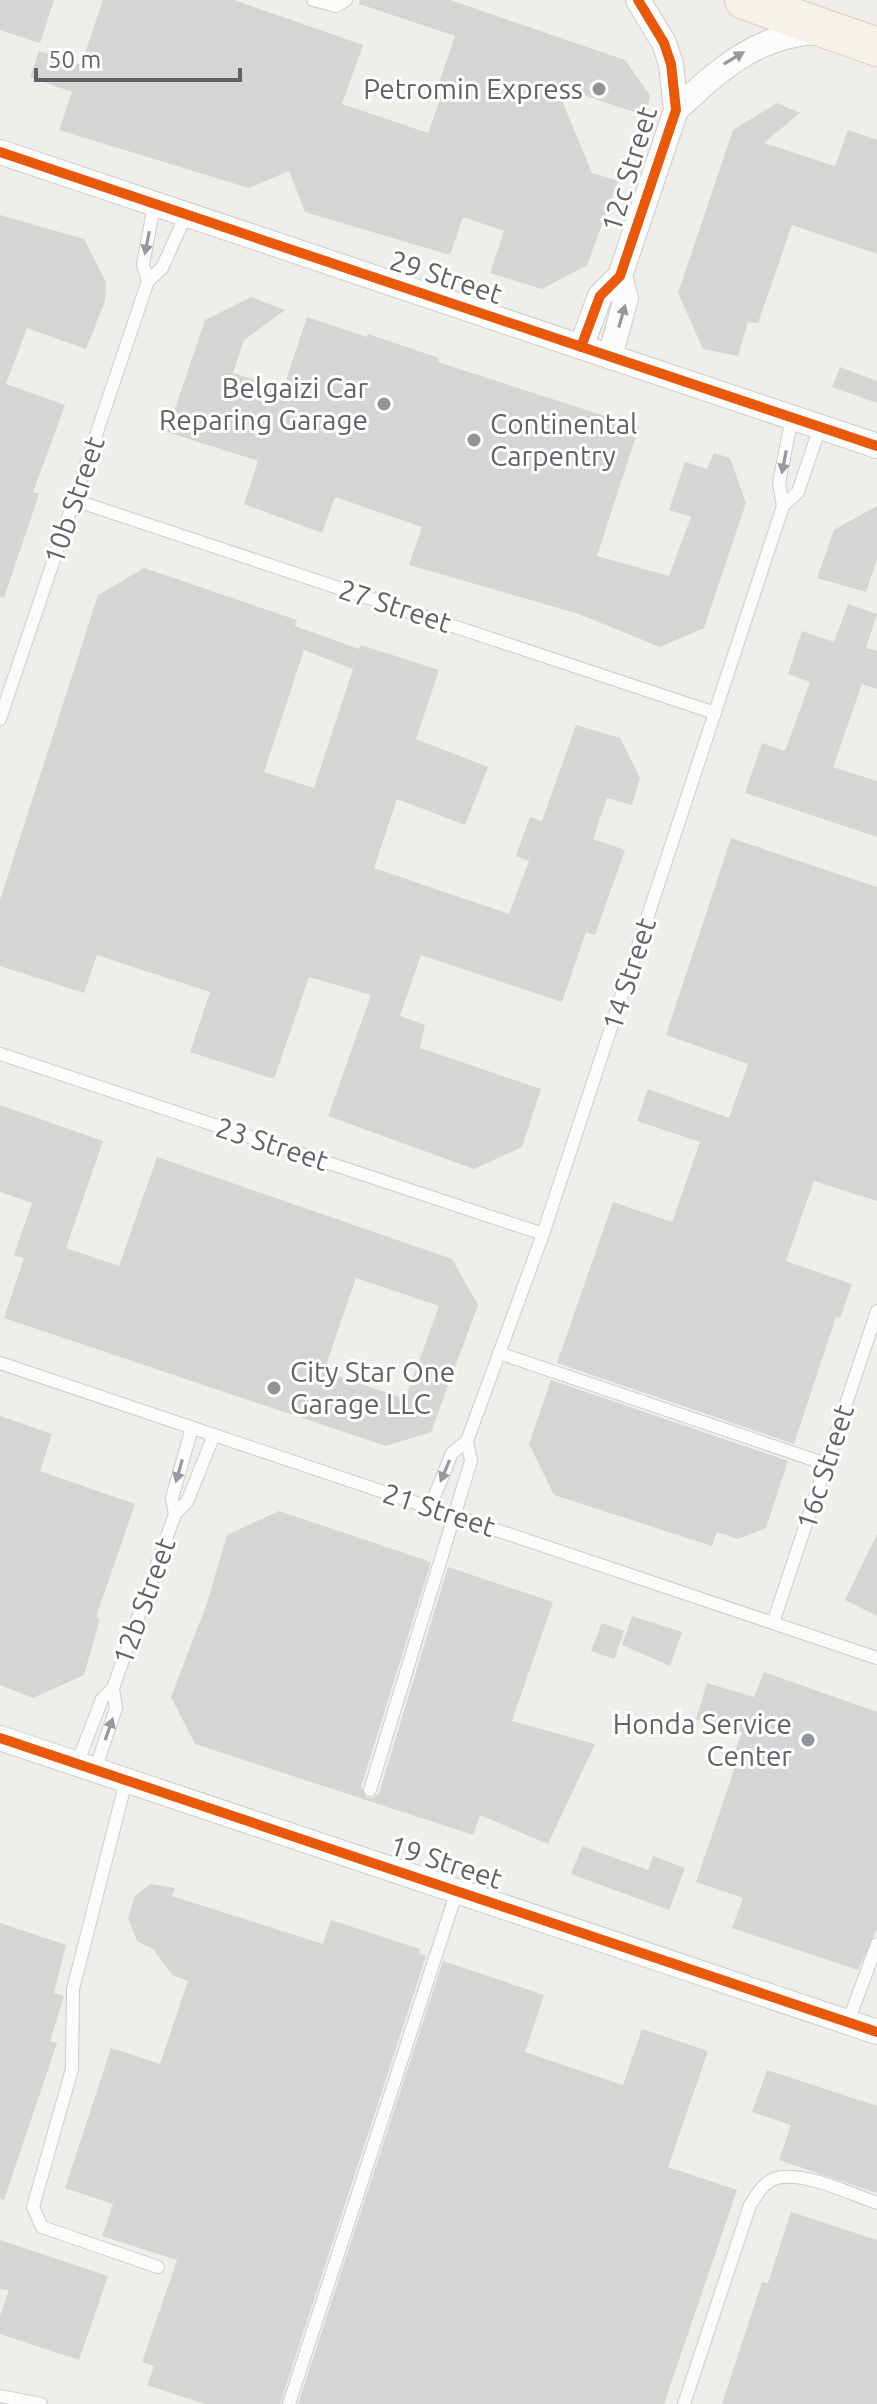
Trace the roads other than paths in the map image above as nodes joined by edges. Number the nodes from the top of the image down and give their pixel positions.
1 (313, 0) edge
2 (346, 0) edge
3 (638, 0) edge
4 (744, 0) edge
5 (830, 31) junction
6 (877, 47) edge
7 (676, 110) junction
8 (0, 152) edge
9 (154, 205) junction
10 (186, 215) junction
11 (620, 276) junction
12 (148, 281) junction
13 (581, 347) junction
14 (610, 357) junction
15 (792, 417) junction
16 (820, 427) junction
17 (877, 446) edge
18 (74, 500) junction
19 (783, 506) junction
20 (715, 713) junction
21 (0, 719) edge
22 (0, 1054) edge
23 (543, 1234) junction
24 (877, 1311) edge
25 (499, 1353) junction
26 (0, 1363) edge
27 (192, 1428) junction
28 (214, 1435) junction
29 (467, 1441) junction
30 (826, 1464) junction
31 (430, 1507) junction
32 (175, 1514) junction
33 (454, 1515) junction
34 (773, 1623) junction
35 (877, 1658) edge
36 (113, 1688) junction
37 (0, 1738) edge
38 (86, 1767) junction
39 (126, 1781) junction
40 (370, 1790) dead end
41 (457, 1891) junction
42 (877, 1944) edge
43 (848, 2022) junction
44 (877, 2032) edge
45 (877, 2203) edge
46 (158, 2267) dead end
47 (0, 2396) edge
48 (41, 2404) edge
49 (289, 2404) edge
50 (684, 2404) edge

1 - 2 lane
3 - 7 street, 12c Street
4 - 5 main road
5 - 6 main road
7 -> 5 street, 12c Street
7 - 11 street, 12c Street
8 - 9 street, 29 Street
9 - 10 street, 29 Street
9 -> 12 lane, 10b Street
10 - 12 lane, 10b Street
10 - 13 street, 29 Street
11 - 13 street, 12c Street
14 -> 11 street, 12c Street
12 - 18 lane, 10b Street
13 - 14 street, 29 Street
14 - 15 street, 29 Street
15 - 16 street, 29 Street
15 -> 19 lane, 14 Street
16 - 17 street, 29 Street
16 - 19 lane, 14 Street
18 - 20 lane, 27 Street
18 - 21 lane, 10b Street
19 - 20 lane, 14 Street
20 - 23 lane, 14 Street
22 - 23 lane, 23 Street
23 - 25 lane, 14 Street
24 - 30 lane, 16c Street
25 - 29 lane, 14 Street
25 - 30 lane
26 - 27 lane, 21 Street
27 - 28 lane, 21 Street
27 -> 32 lane, 12b Street
28 - 31 lane, 21 Street
28 - 32 lane, 12b Street
29 -> 31 lane, 14 Street
29 - 33 lane, 14 Street
30 - 34 lane, 16c Street
31 - 33 lane, 21 Street
32 - 36 lane, 12b Street
33 - 34 lane, 21 Street
33 - 40 lane, 14 Street
34 - 35 lane, 21 Street
36 - 38 lane, 12b Street
38 -> 36 lane, 12b Street
37 - 38 street, 19 Street
38 - 39 street, 19 Street
39 - 41 street, 19 Street
39 - 46 lane
41 - 43 street, 19 Street
41 - 49 lane
42 - 43 lane
43 - 44 street, 19 Street
45 - 50 lane
47 - 48 lane

